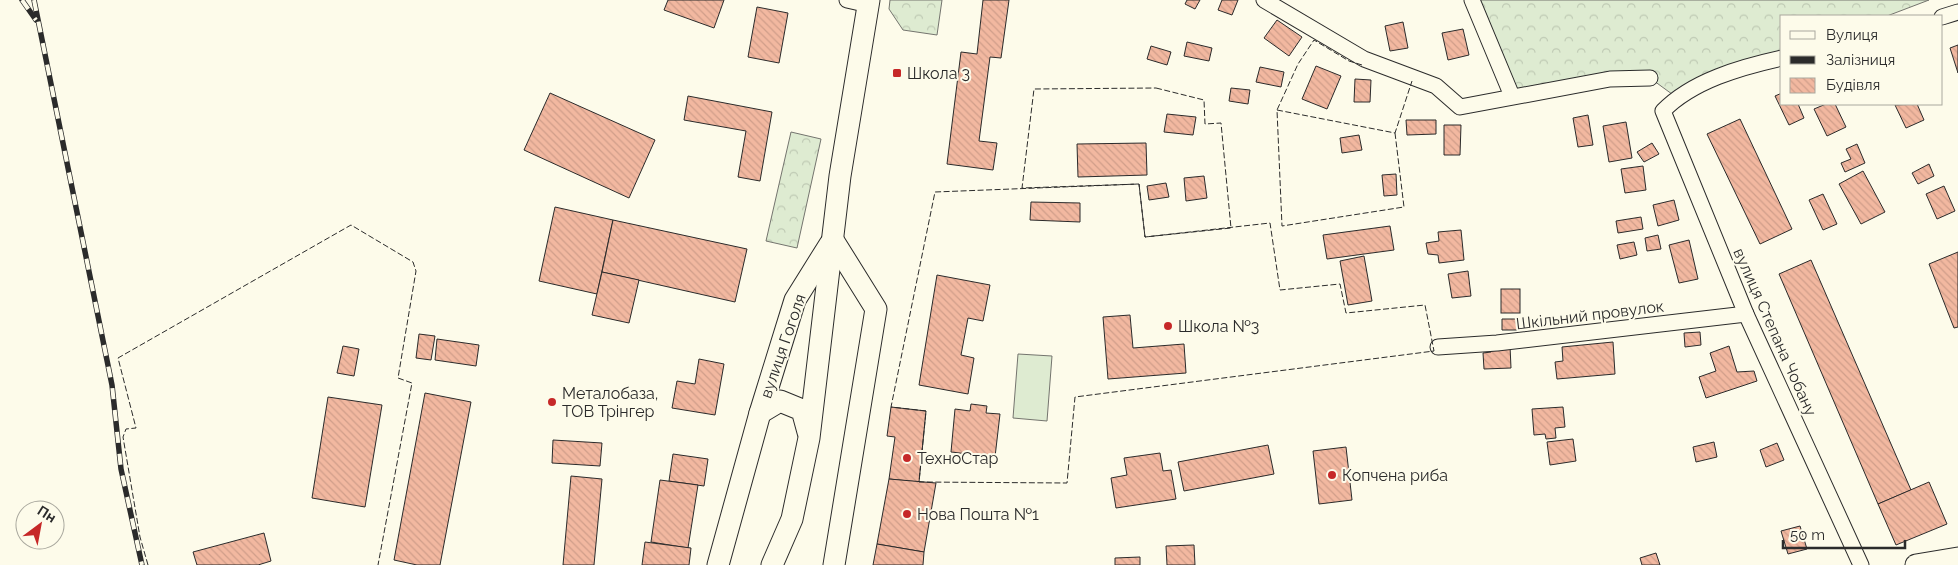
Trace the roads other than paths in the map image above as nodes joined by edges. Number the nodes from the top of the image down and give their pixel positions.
1 (847, 0) edge
2 (1264, 0) edge
3 (1472, 0) edge
4 (869, 2) edge
5 (1958, 12) edge
6 (1943, 17) edge
7 (1780, 59) edge
8 (1650, 78) dead end
9 (1512, 96) junction
10 (833, 240) junction
11 (825, 309) junction
12 (876, 309) junction
13 (1746, 314) junction
14 (1438, 347) dead end
15 (760, 413) junction
16 (809, 438) junction
17 (1958, 558) edge
18 (718, 565) edge
19 (772, 565) edge
20 (834, 565) edge
21 (1861, 565) edge
22 (1916, 565) edge

1 - 4 street
2 - 9 street
3 - 9 street
4 - 10 street, вулиця Гоголя
5 - 6 street
7 - 13 street, вулиця Степана Чобану
8 - 9 street
10 - 11 street, вулиця Гоголя
10 - 12 street
10 - 15 street, вулиця Гоголя
11 - 12 street, вулиця Гоголя
11 - 16 street, вулиця Гоголя
12 - 20 street
13 - 14 street, Шкільний провулок
13 - 21 street, вулиця Степана Чобану
15 - 16 street, вулиця Гоголя
15 - 18 street
16 - 19 street, вулиця Гоголя
17 - 22 street

